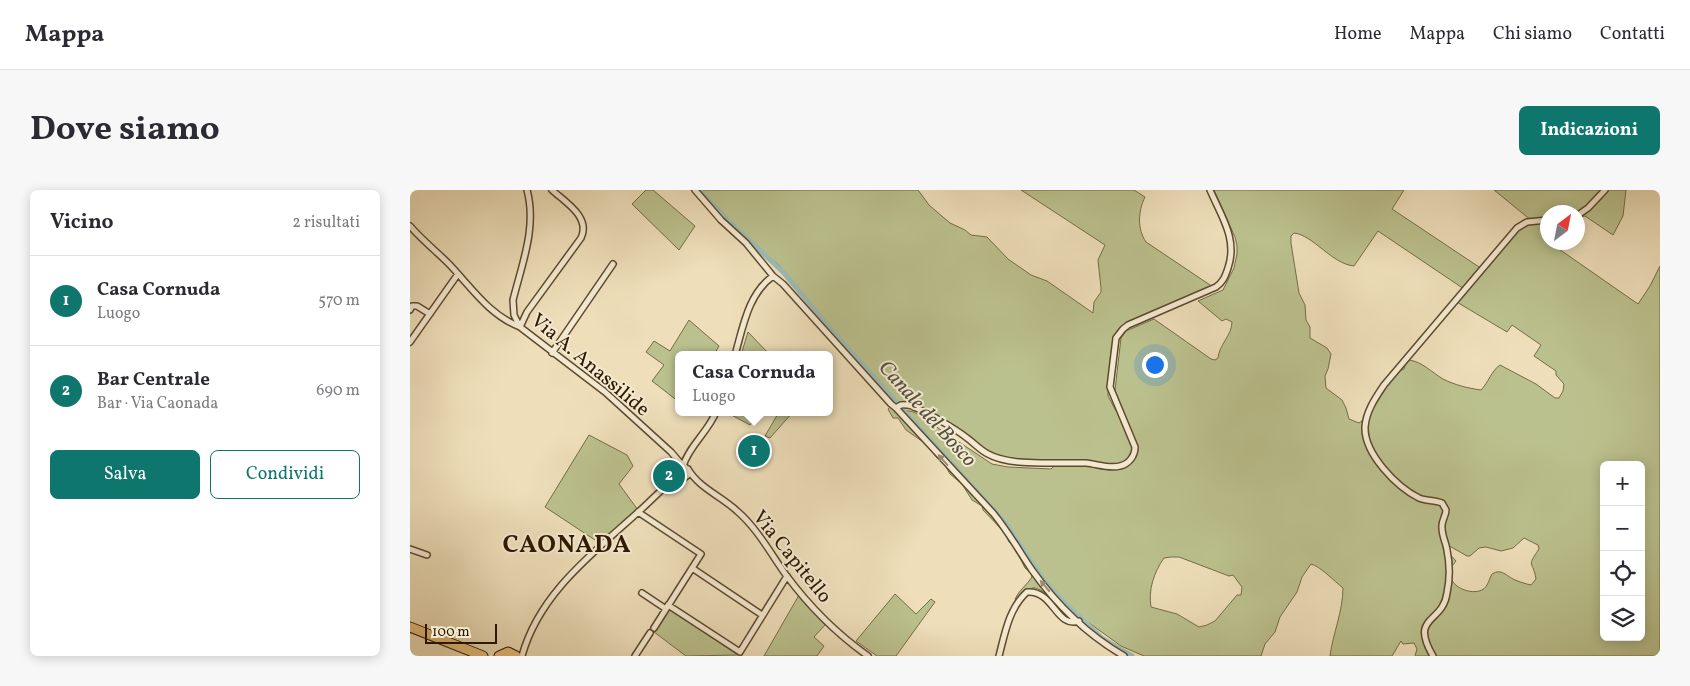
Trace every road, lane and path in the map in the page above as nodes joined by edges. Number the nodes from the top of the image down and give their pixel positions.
1 (527, 190) edge
2 (695, 190) edge
3 (1210, 190) edge
4 (1605, 190) edge
5 (556, 191) edge
6 (1585, 210) edge
7 (1540, 221) edge
8 (410, 226) edge
9 (613, 264) dead end
10 (458, 274) junction
11 (773, 276) junction
12 (410, 310) edge
13 (430, 314) junction
14 (520, 327) junction
15 (410, 342) edge
16 (736, 351) edge
17 (552, 352) junction
18 (898, 406) junction
19 (713, 416) edge
20 (678, 461) junction
21 (685, 467) junction
22 (683, 475) junction
23 (638, 512) junction
24 (410, 549) edge
25 (427, 555) dead end
26 (692, 568) junction
27 (787, 576) junction
28 (642, 593) dead end
29 (667, 607) junction
30 (762, 615) junction
31 (1078, 621) junction
32 (410, 626) edge
33 (654, 628) dead end
34 (650, 633) dead end
35 (525, 646) junction
36 (514, 654) edge
37 (482, 655) edge
38 (499, 655) edge
39 (522, 656) edge
40 (635, 656) edge
41 (868, 656) edge
42 (999, 656) edge
43 (1124, 656) edge
44 (1433, 656) edge

1 - 14 street, Via A. Anassilide
2 - 11 street
3 - 18 street
4 - 6 street
5 - 14 street
7 - 44 street
8 - 10 street
9 - 17 street
10 - 13 street
10 - 14 street
11 - 16 street
11 - 18 street
12 - 13 street
13 - 15 street
14 - 17 street, Via A. Anassilide
17 - 20 street, Via A. Anassilide
31 -> 18 street
19 - 21 street
20 - 21 street, Via A. Anassilide
20 - 22 street
21 - 22 street
21 - 22 street
22 - 23 street
22 - 27 street, Via Capitello
23 - 26 street
23 - 35 street
24 - 25 street
26 - 29 street
26 - 30 street
27 - 30 street
27 - 41 street, Via Capitello
28 - 29 street
29 - 30 street
29 - 33 street
31 - 42 street
31 - 43 street
32 - 37 main road
34 - 40 street
35 - 36 street
35 - 39 street
36 - 38 main road
37 - 38 main road

